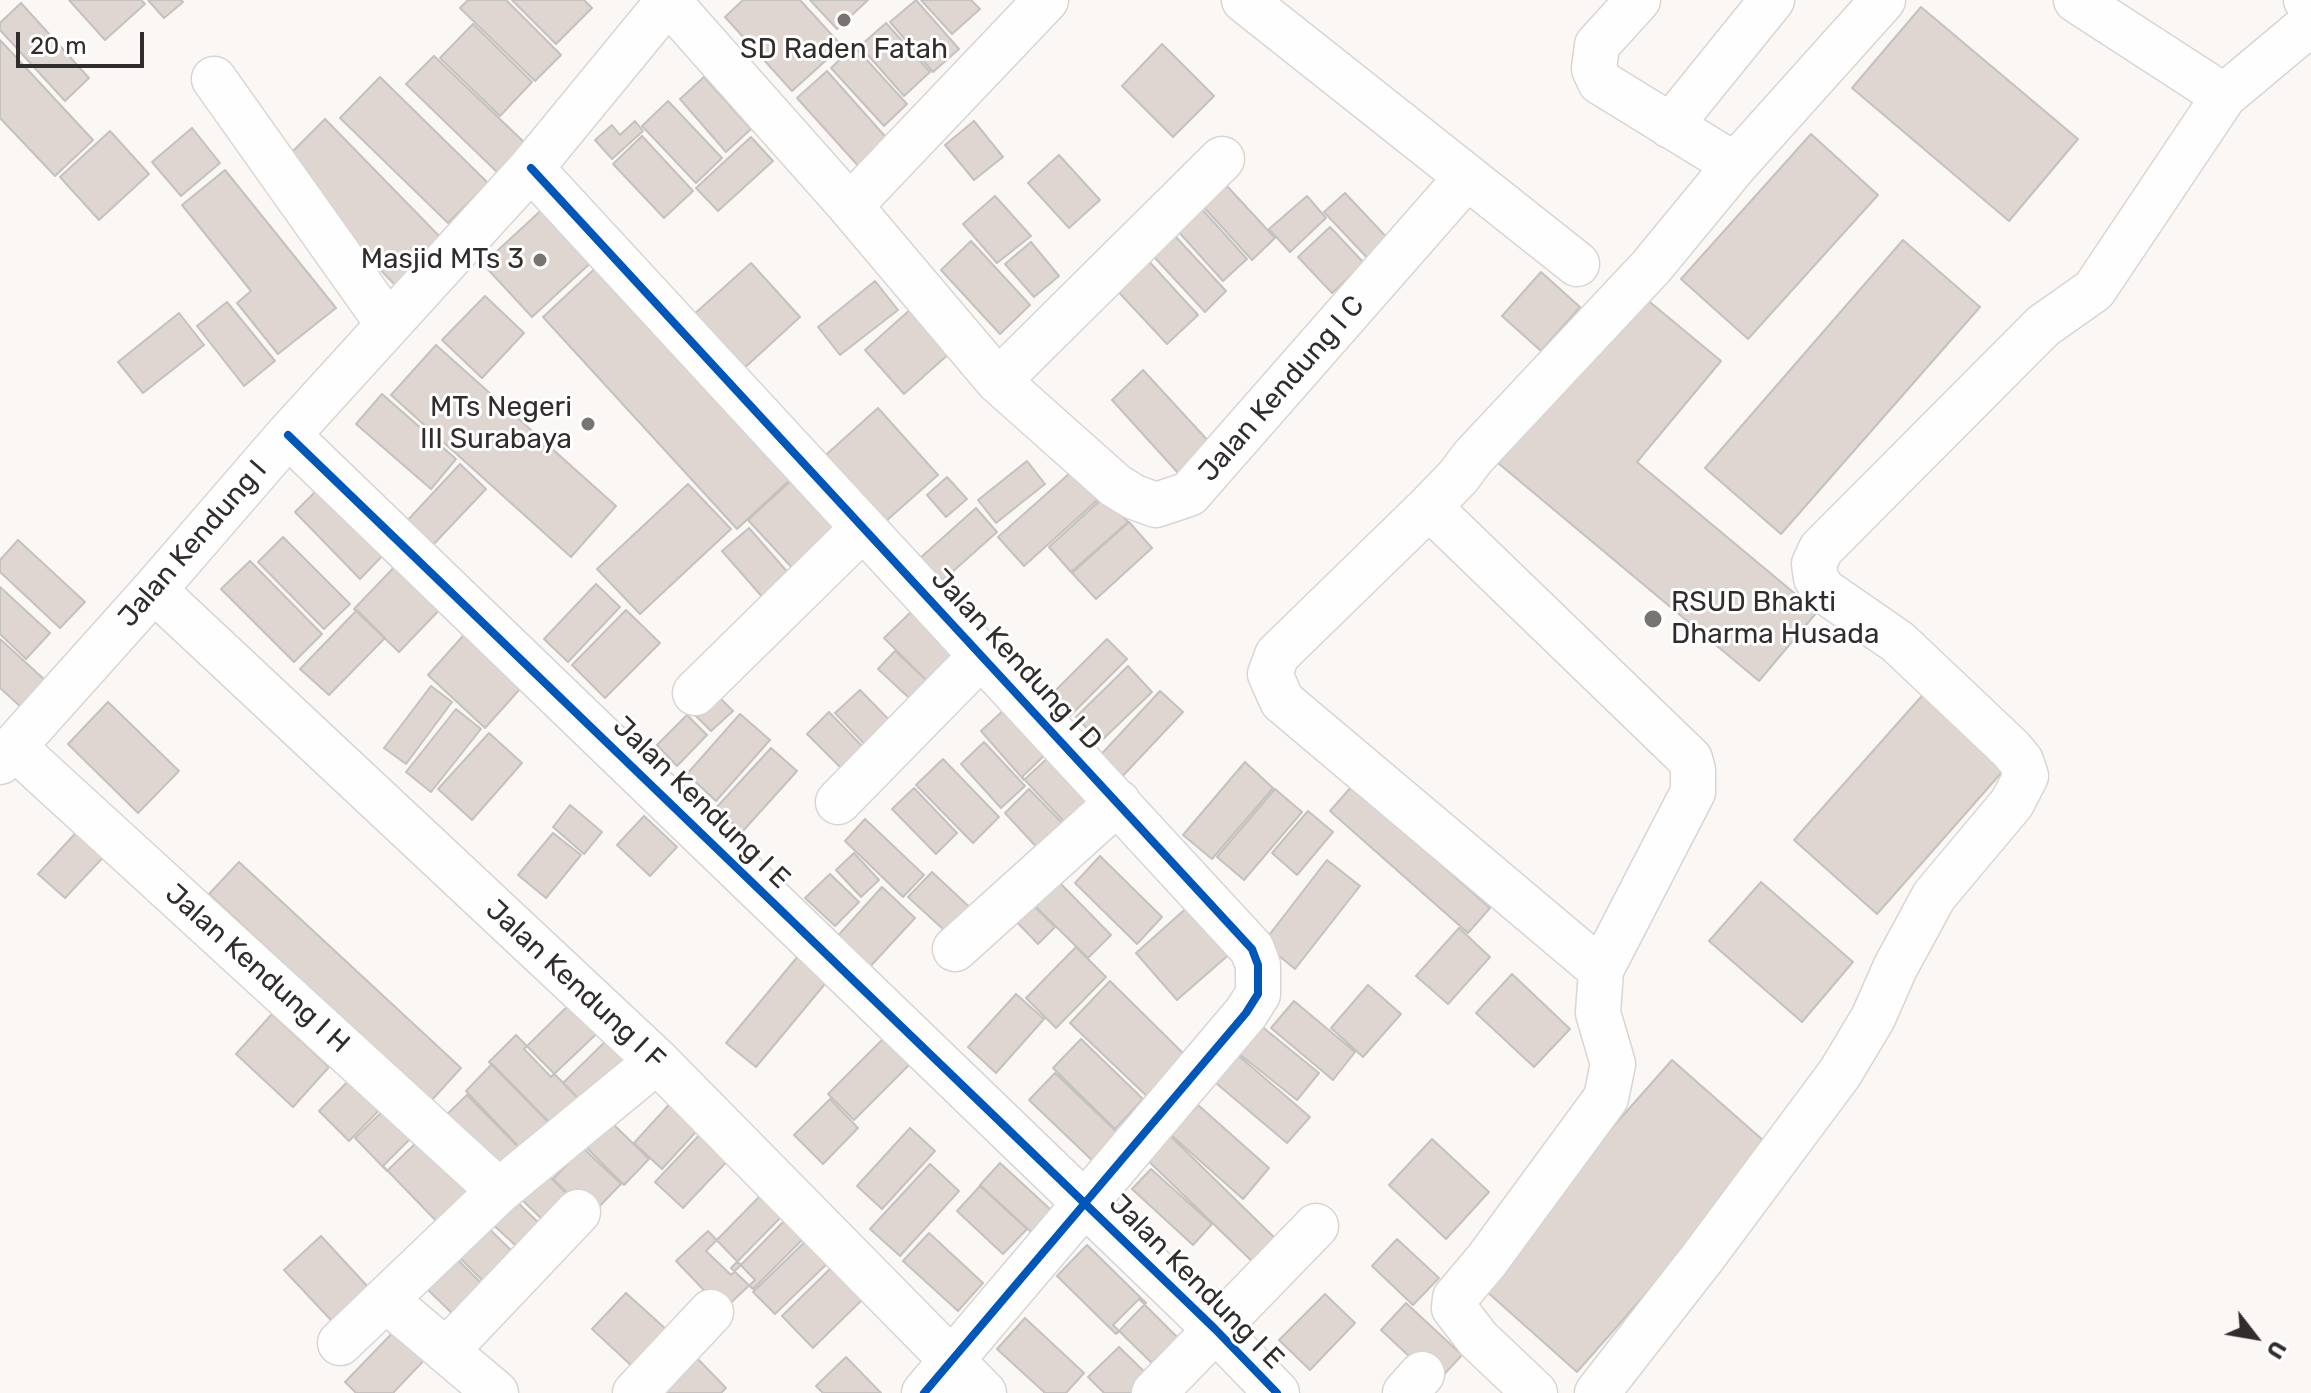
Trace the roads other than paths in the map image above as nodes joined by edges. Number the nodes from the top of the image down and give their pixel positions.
1 (668, 0) edge
2 (1046, 0) edge
3 (1244, 0) edge
4 (1638, 0) edge
5 (1772, 0) edge
6 (1883, 0) edge
7 (2076, 0) edge
8 (2306, 0) edge
9 (2311, 3) edge
10 (2311, 23) edge
11 (214, 79) dead end
12 (2224, 96) junction
13 (1670, 126) junction
14 (1222, 159) dead end
15 (1735, 165) junction
16 (531, 168) junction
17 (1467, 177) junction
18 (850, 206) junction
19 (1577, 264) dead end
20 (388, 324) junction
21 (998, 381) junction
22 (288, 435) junction
23 (1429, 507) junction
24 (863, 528) junction
25 (154, 590) junction
26 (982, 655) junction
27 (695, 693) dead end
28 (7, 755) edge
29 (838, 802) dead end
30 (1118, 802) junction
31 (955, 949) dead end
32 (1601, 970) junction
33 (657, 1061) junction
34 (499, 1191) junction
35 (1084, 1203) junction
36 (578, 1212) dead end
37 (1316, 1226) dead end
38 (386, 1300) junction
39 (711, 1312) dead end
40 (1215, 1329) junction
41 (340, 1343) dead end
42 (446, 1351) junction
43 (938, 1378) edge
44 (496, 1393) edge
45 (635, 1393) edge
46 (984, 1393) edge
47 (1154, 1393) edge
48 (1277, 1393) edge
49 (1535, 1393) edge
50 (1597, 1393) edge

1 - 16 street, Jalan Kendung I
1 - 18 street, Jalan Kendung I C
2 - 18 street
3 - 17 street
4 - 13 street
5 - 13 street
6 - 15 street
7 - 12 street
8 - 9 street
10 - 12 street
11 - 20 street
12 - 50 street
13 - 15 street
14 - 21 street
15 - 23 street
16 - 20 street, Jalan Kendung I
16 - 24 street, Jalan Kendung I D
17 - 19 street
17 - 21 street, Jalan Kendung I C
18 - 21 street, Jalan Kendung I C
20 - 22 street, Jalan Kendung I
22 - 25 street, Jalan Kendung I
22 - 35 street, Jalan Kendung I E
23 - 32 street
23 - 32 street
24 - 26 street, Jalan Kendung I D
24 - 27 street
25 - 28 street, Jalan Kendung I
25 - 33 street, Jalan Kendung I F
26 - 29 street
26 - 30 street, Jalan Kendung I D
28 - 34 street, Jalan Kendung I H
30 - 31 street
30 - 35 street, Jalan Kendung I D
32 - 49 street
33 - 34 street
33 - 43 street, Jalan Kendung I F
34 - 38 street
35 - 40 street, Jalan Kendung I E
35 - 43 street, Jalan Kendung I E
36 - 42 street
37 - 40 street
38 - 41 street
38 - 42 street
39 - 45 street
40 - 47 street
40 - 48 street, Jalan Kendung I E
42 - 44 street
43 - 46 street, Jalan Kendung I F

